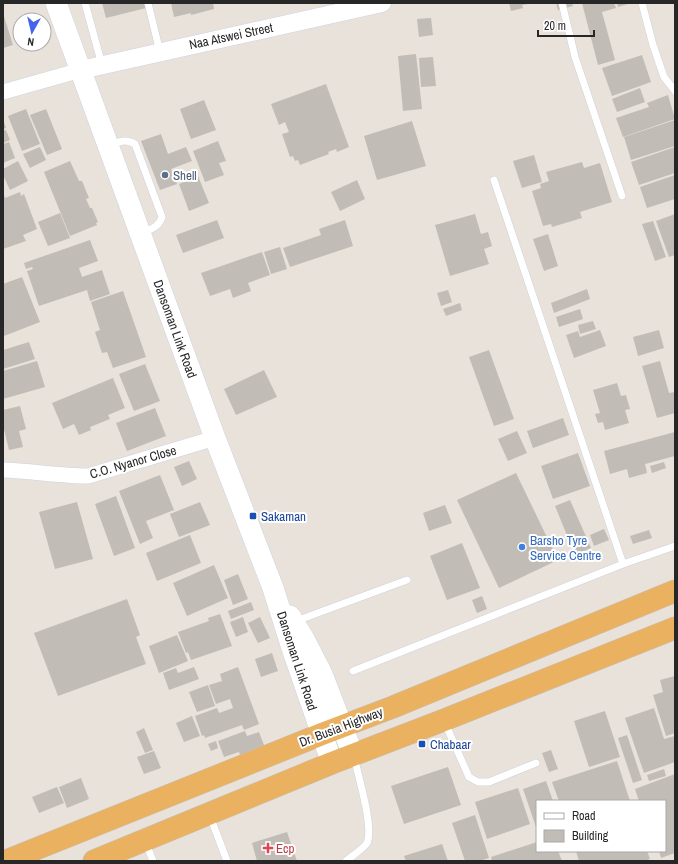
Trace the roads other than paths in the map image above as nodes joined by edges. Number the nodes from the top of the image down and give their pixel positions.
1 (56, 3) edge
2 (85, 3) edge
3 (148, 3) edge
4 (382, 3) edge
5 (562, 3) edge
6 (642, 3) edge
7 (160, 52) junction
8 (102, 65) junction
9 (81, 70) junction
10 (3, 92) edge
11 (675, 92) edge
12 (494, 180) dead end
13 (622, 196) dead end
14 (215, 438) junction
15 (3, 470) edge
16 (675, 546) edge
17 (623, 564) junction
18 (406, 580) dead end
19 (273, 588) junction
20 (675, 591) edge
21 (294, 622) junction
22 (675, 628) edge
23 (353, 670) dead end
24 (444, 720) junction
25 (343, 727) junction
26 (322, 734) junction
27 (353, 755) junction
28 (332, 763) junction
29 (536, 763) dead end
30 (209, 813) junction
31 (145, 840) junction
32 (6, 861) edge
33 (94, 861) edge
34 (153, 861) edge
35 (227, 861) edge
36 (346, 861) edge

1 - 9 main road, Dansoman Link Road
2 - 8 lane
3 - 7 lane
4 - 7 street, Naa Atswei Street
5 - 13 lane
6 - 11 lane
7 - 8 street, Naa Atswei Street
8 - 9 street, Naa Atswei Street
9 - 10 street
9 - 14 main road, Dansoman Link Road
12 - 17 lane
14 - 15 street, C.O. Nyanor Close
14 - 19 main road, Dansoman Link Road
16 - 17 lane
17 - 23 lane
18 - 21 lane
19 - 21 main road, Dansoman Link Road
19 - 26 main road, Dansoman Link Road
20 - 25 highway, Dr. Busia Highway
21 - 25 main road, Dansoman Link Road
22 - 24 highway
24 - 27 highway
24 - 29 lane
25 - 26 highway, Dr. Busia Highway
25 - 27 main road, Dansoman Link Road
26 - 28 main road, Dansoman Link Road
26 - 32 highway, Dr. Busia Highway
27 - 28 highway
27 - 36 lane
28 - 30 highway
30 - 31 highway
30 - 35 lane
31 - 33 highway
31 - 34 lane

